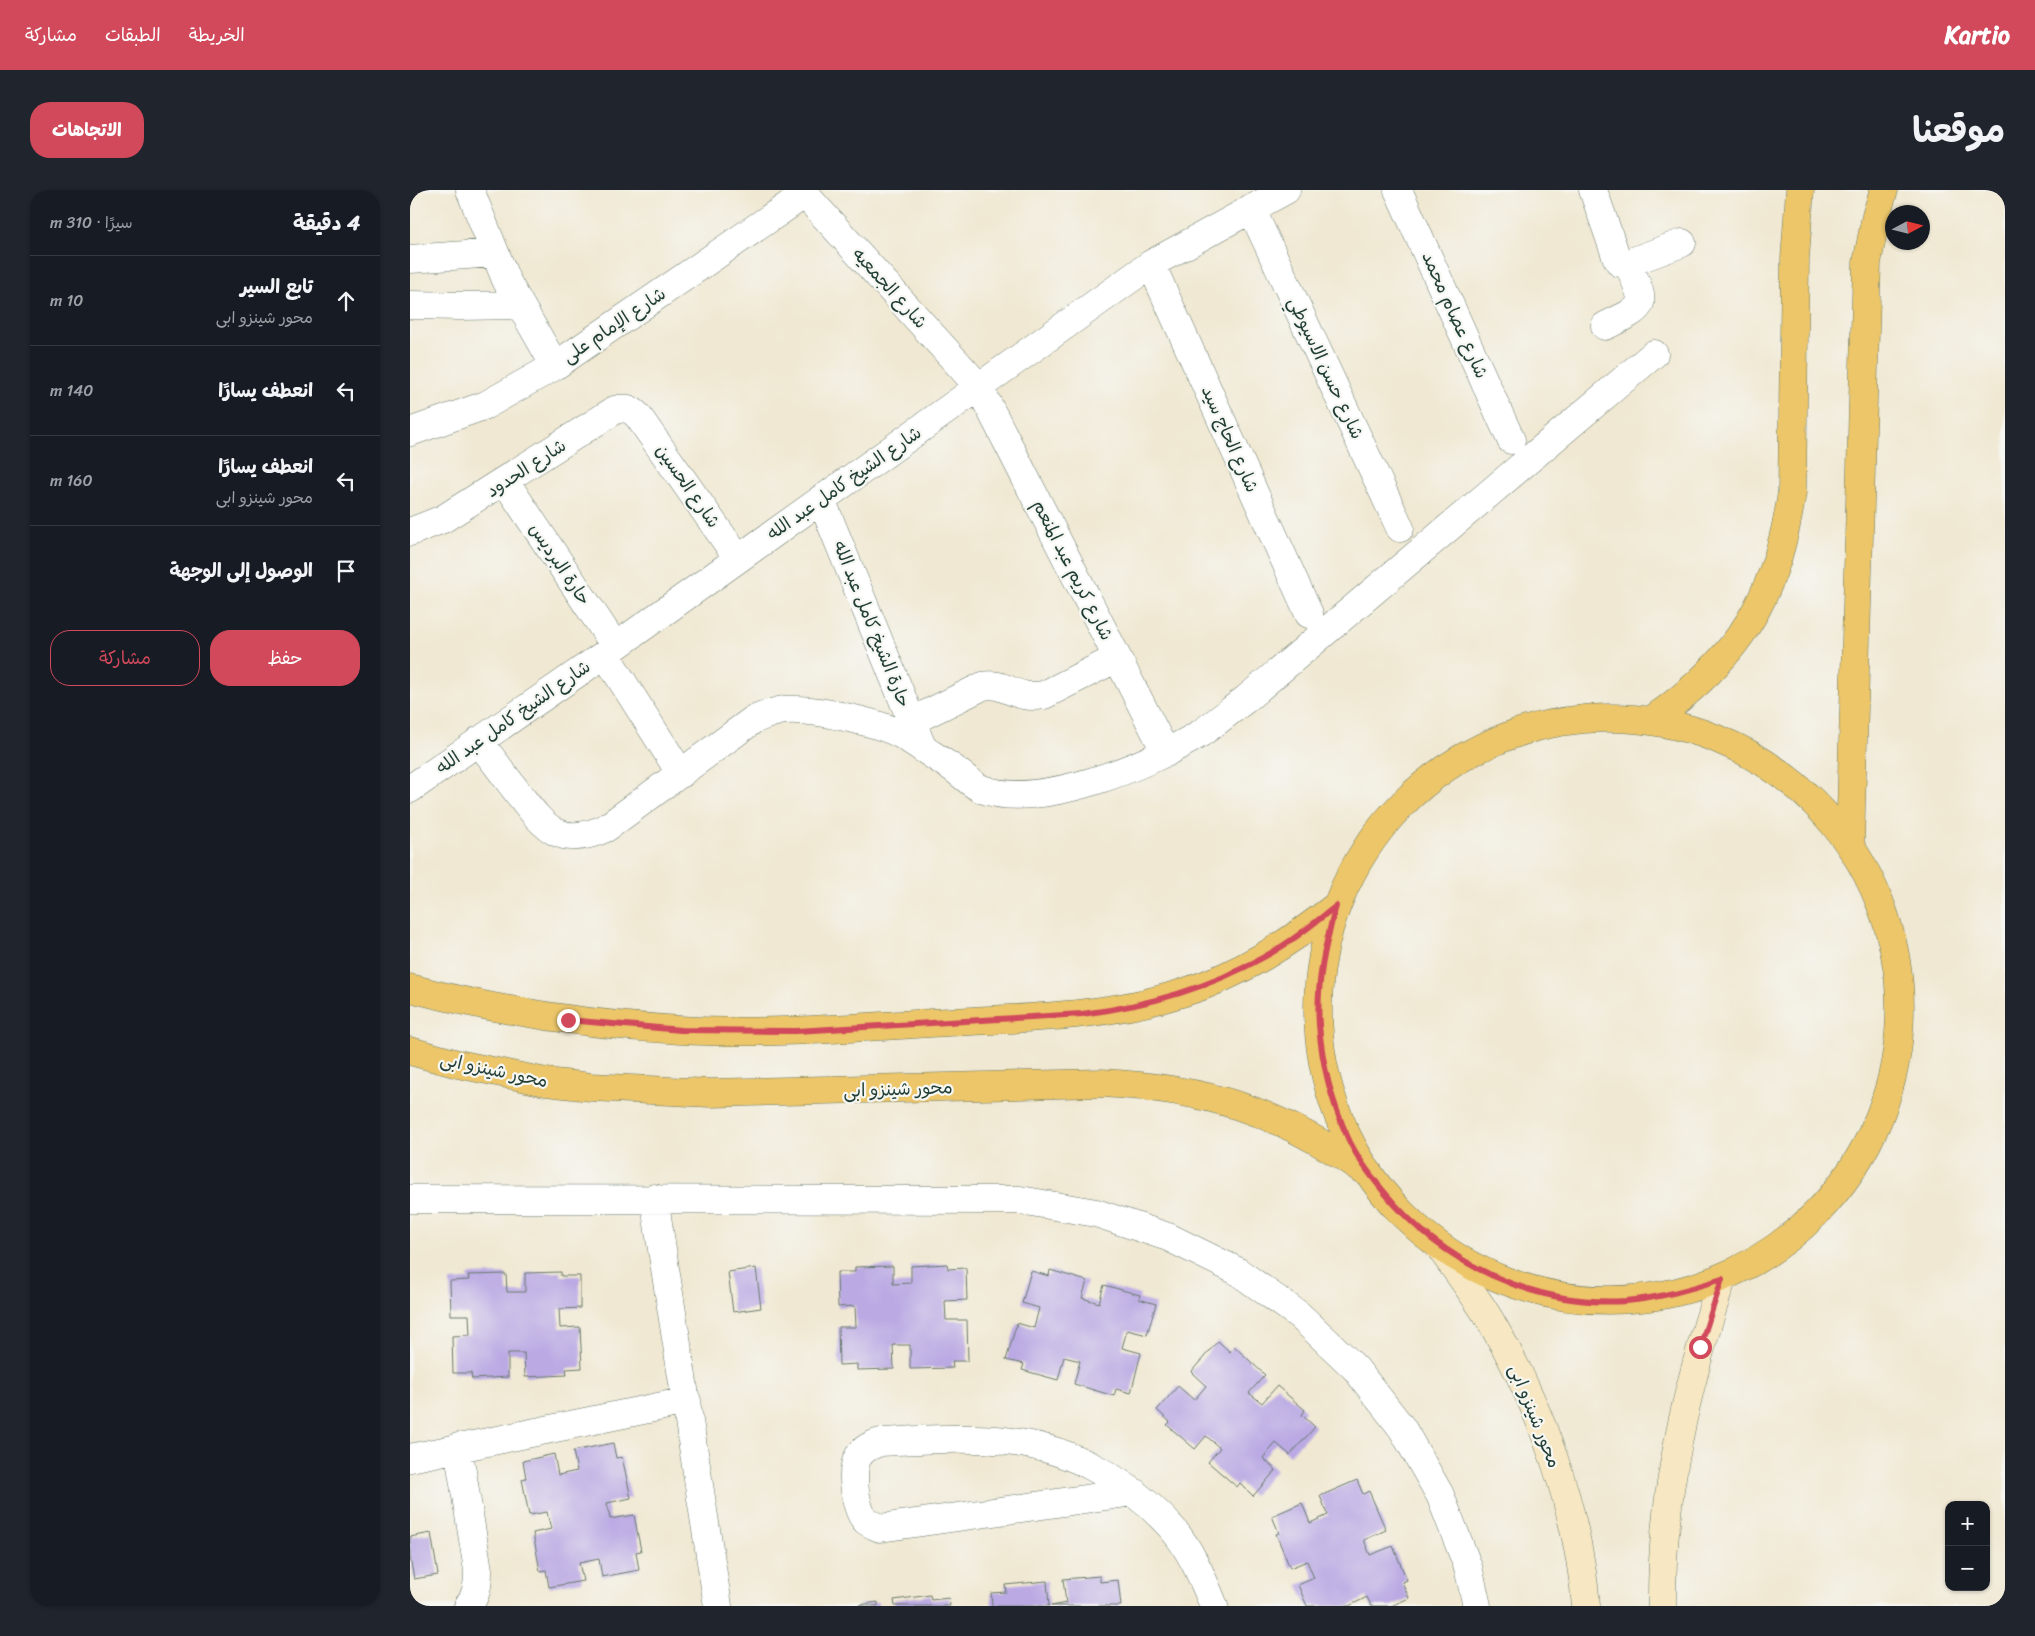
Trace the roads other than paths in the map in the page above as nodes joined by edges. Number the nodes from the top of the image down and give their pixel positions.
1 (470, 190) edge
2 (1286, 190) edge
3 (1398, 190) edge
4 (1593, 190) edge
5 (1800, 190) edge
6 (1884, 190) edge
7 (803, 192) edge
8 (1251, 208) junction
9 (1682, 243) dead end
10 (494, 253) junction
11 (410, 258) edge
12 (1628, 263) junction
13 (1151, 264) junction
14 (410, 305) edge
15 (518, 305) junction
16 (1605, 326) dead end
17 (1654, 354) dead end
18 (555, 366) junction
19 (979, 387) junction
20 (638, 416) joint
21 (410, 432) edge
22 (1511, 440) dead end
23 (505, 482) junction
24 (821, 499) junction
25 (1400, 528) dead end
26 (410, 532) edge
27 (737, 557) junction
28 (1309, 614) dead end
29 (610, 650) junction
30 (1118, 658) junction
31 (1653, 720) junction
32 (912, 721) junction
33 (478, 741) junction
34 (923, 749) junction
35 (1166, 753) junction
36 (681, 774) junction
37 (410, 789) edge
38 (1850, 844) junction
39 (1336, 906) junction
40 (410, 988) edge
41 (410, 1051) edge
42 (1369, 1174) junction
43 (410, 1198) edge
44 (654, 1198) junction
45 (1438, 1245) junction
46 (1722, 1279) junction
47 (687, 1401) junction
48 (458, 1447) junction
49 (410, 1458) edge
50 (1134, 1492) junction
51 (468, 1606) edge
52 (718, 1606) edge
53 (1214, 1606) edge
54 (1477, 1606) edge
55 (1586, 1606) edge
56 (1662, 1606) edge

1 - 10 street
2 - 8 street, شارع الشيخ كامل عبد الله
3 - 22 street, شارع عصام محمد
4 - 12 street
5 - 31 main road
6 - 38 main road
7 - 18 street, شارع الإمام على
7 - 19 street, شارع الجمعيه
8 - 13 street, شارع الشيخ كامل عبد الله
8 - 25 street, شارع حسن الاسيوطي
9 - 12 street
10 - 11 street
10 - 15 street
12 - 16 street
13 - 19 street, شارع الشيخ كامل عبد الله
13 - 28 street, شارع الحاج سيد
14 - 15 street
15 - 18 street
17 - 35 street
18 - 21 street, شارع الإمام على
19 - 24 street, شارع الشيخ كامل عبد الله
19 - 30 street, شارع كريم عبد المنعم
20 - 23 street, شارع الحدود
20 - 27 street, شارع الحسين
23 - 26 street, شارع الحدود
23 - 29 street, حارة البرديس
24 - 27 street, شارع الشيخ كامل عبد الله
24 - 32 street, حارة الشيخ كامل عبد الله
27 - 29 street, شارع الشيخ كامل عبد الله
29 - 33 street, شارع الشيخ كامل عبد الله
29 - 36 street, حارة البرديس
30 - 32 street
30 - 35 street, شارع كريم عبد المنعم
31 - 38 main road
31 - 39 main road
32 - 34 street, حارة الشيخ كامل عبد الله
33 - 36 street
33 - 37 street, شارع الشيخ كامل عبد الله
34 - 35 street
34 - 36 street
38 - 46 main road
39 - 40 main road
39 - 42 main road
41 - 42 main road, محور شينزو ابى
42 - 45 main road
43 - 44 street
44 - 47 street
44 - 54 street
45 - 46 main road
45 - 55 main road, محور شينزو ابى
46 - 56 main road
47 - 48 street
47 - 52 street
48 - 49 street
48 - 51 street
50 - 50 street
50 - 53 street

